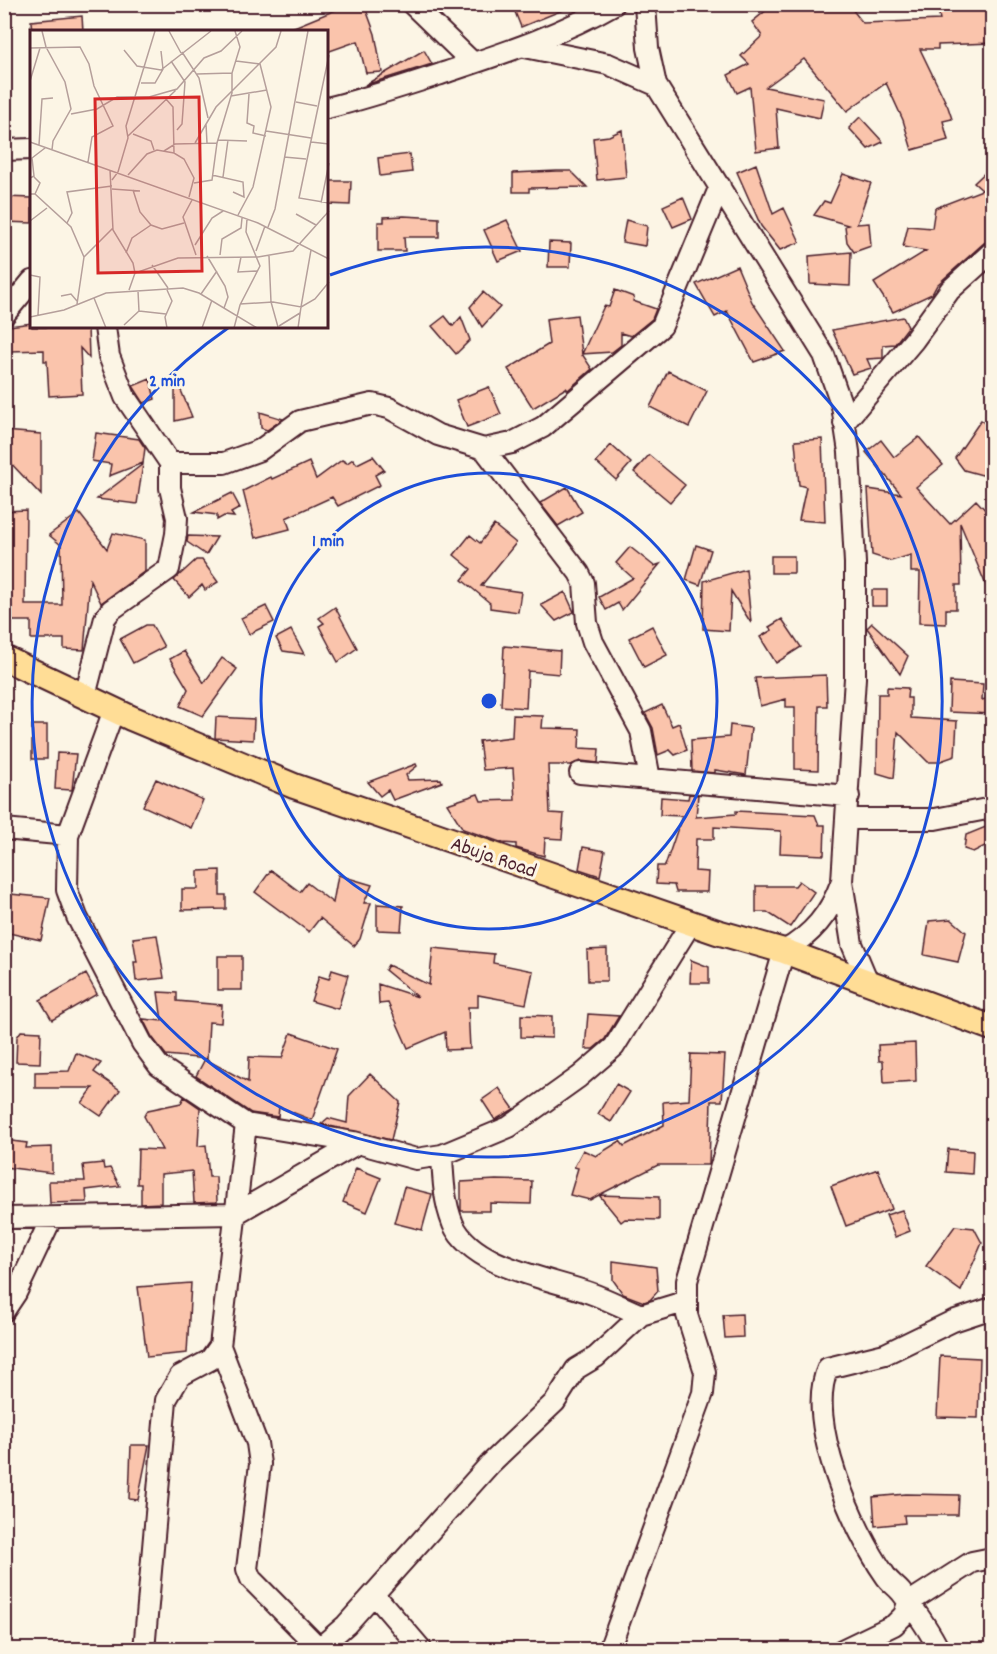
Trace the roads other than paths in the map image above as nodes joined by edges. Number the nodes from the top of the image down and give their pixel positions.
1 (412, 4) edge
2 (614, 4) edge
3 (645, 4) edge
4 (525, 47) junction
5 (473, 63) junction
6 (656, 85) junction
7 (328, 108) edge
8 (30, 148) edge
9 (4, 150) edge
10 (720, 186) junction
11 (993, 252) edge
12 (30, 283) edge
13 (4, 315) edge
14 (105, 328) edge
15 (844, 423) junction
16 (484, 449) junction
17 (170, 463) junction
18 (4, 658) edge
19 (85, 696) junction
20 (114, 710) junction
21 (580, 773) dead end
22 (650, 779) junction
23 (849, 796) junction
24 (993, 808) edge
25 (848, 819) junction
26 (4, 829) edge
27 (68, 835) junction
28 (842, 881) junction
29 (691, 923) junction
30 (784, 951) junction
31 (868, 982) junction
32 (993, 1028) edge
33 (246, 1124) junction
34 (358, 1143) junction
35 (442, 1155) junction
36 (235, 1214) junction
37 (4, 1218) edge
38 (51, 1219) junction
39 (687, 1301) junction
40 (993, 1308) edge
41 (4, 1311) edge
42 (641, 1315) junction
43 (220, 1347) junction
44 (993, 1558) edge
45 (374, 1594) junction
46 (909, 1603) junction
47 (318, 1649) edge
48 (144, 1650) edge
49 (422, 1650) edge
50 (609, 1650) edge
51 (842, 1650) edge
52 (939, 1650) edge

1 - 5 street
2 - 4 street
3 - 6 street
4 - 5 street
4 - 6 street
5 - 7 street
6 - 10 street
8 - 9 street
10 - 15 street
10 - 16 street
11 - 15 street
12 - 13 street
14 - 17 street
15 - 23 street
16 - 17 street
16 - 22 street
17 - 19 street
18 - 19 main road, Abuja Road
19 - 20 main road, Abuja Road
20 - 27 street
20 - 29 main road, Abuja Road
21 - 22 street
22 - 23 street
23 - 25 street
24 - 25 street
25 - 28 street
26 - 27 street
27 - 33 street
28 - 30 street
28 - 31 street
29 - 30 main road, Abuja Road
29 - 35 street
30 - 31 main road, Abuja Road
30 - 39 street
31 - 32 main road, Abuja Road
33 - 34 street
33 - 36 street
34 - 35 street
34 - 36 street
35 - 42 street
36 - 38 street
36 - 43 street
37 - 38 street
38 - 41 street
39 - 42 street
39 - 50 street
40 - 46 street
42 - 45 street
43 - 47 street
43 - 48 street
44 - 46 street
45 - 47 street
45 - 49 street
46 - 51 street
46 - 52 street

